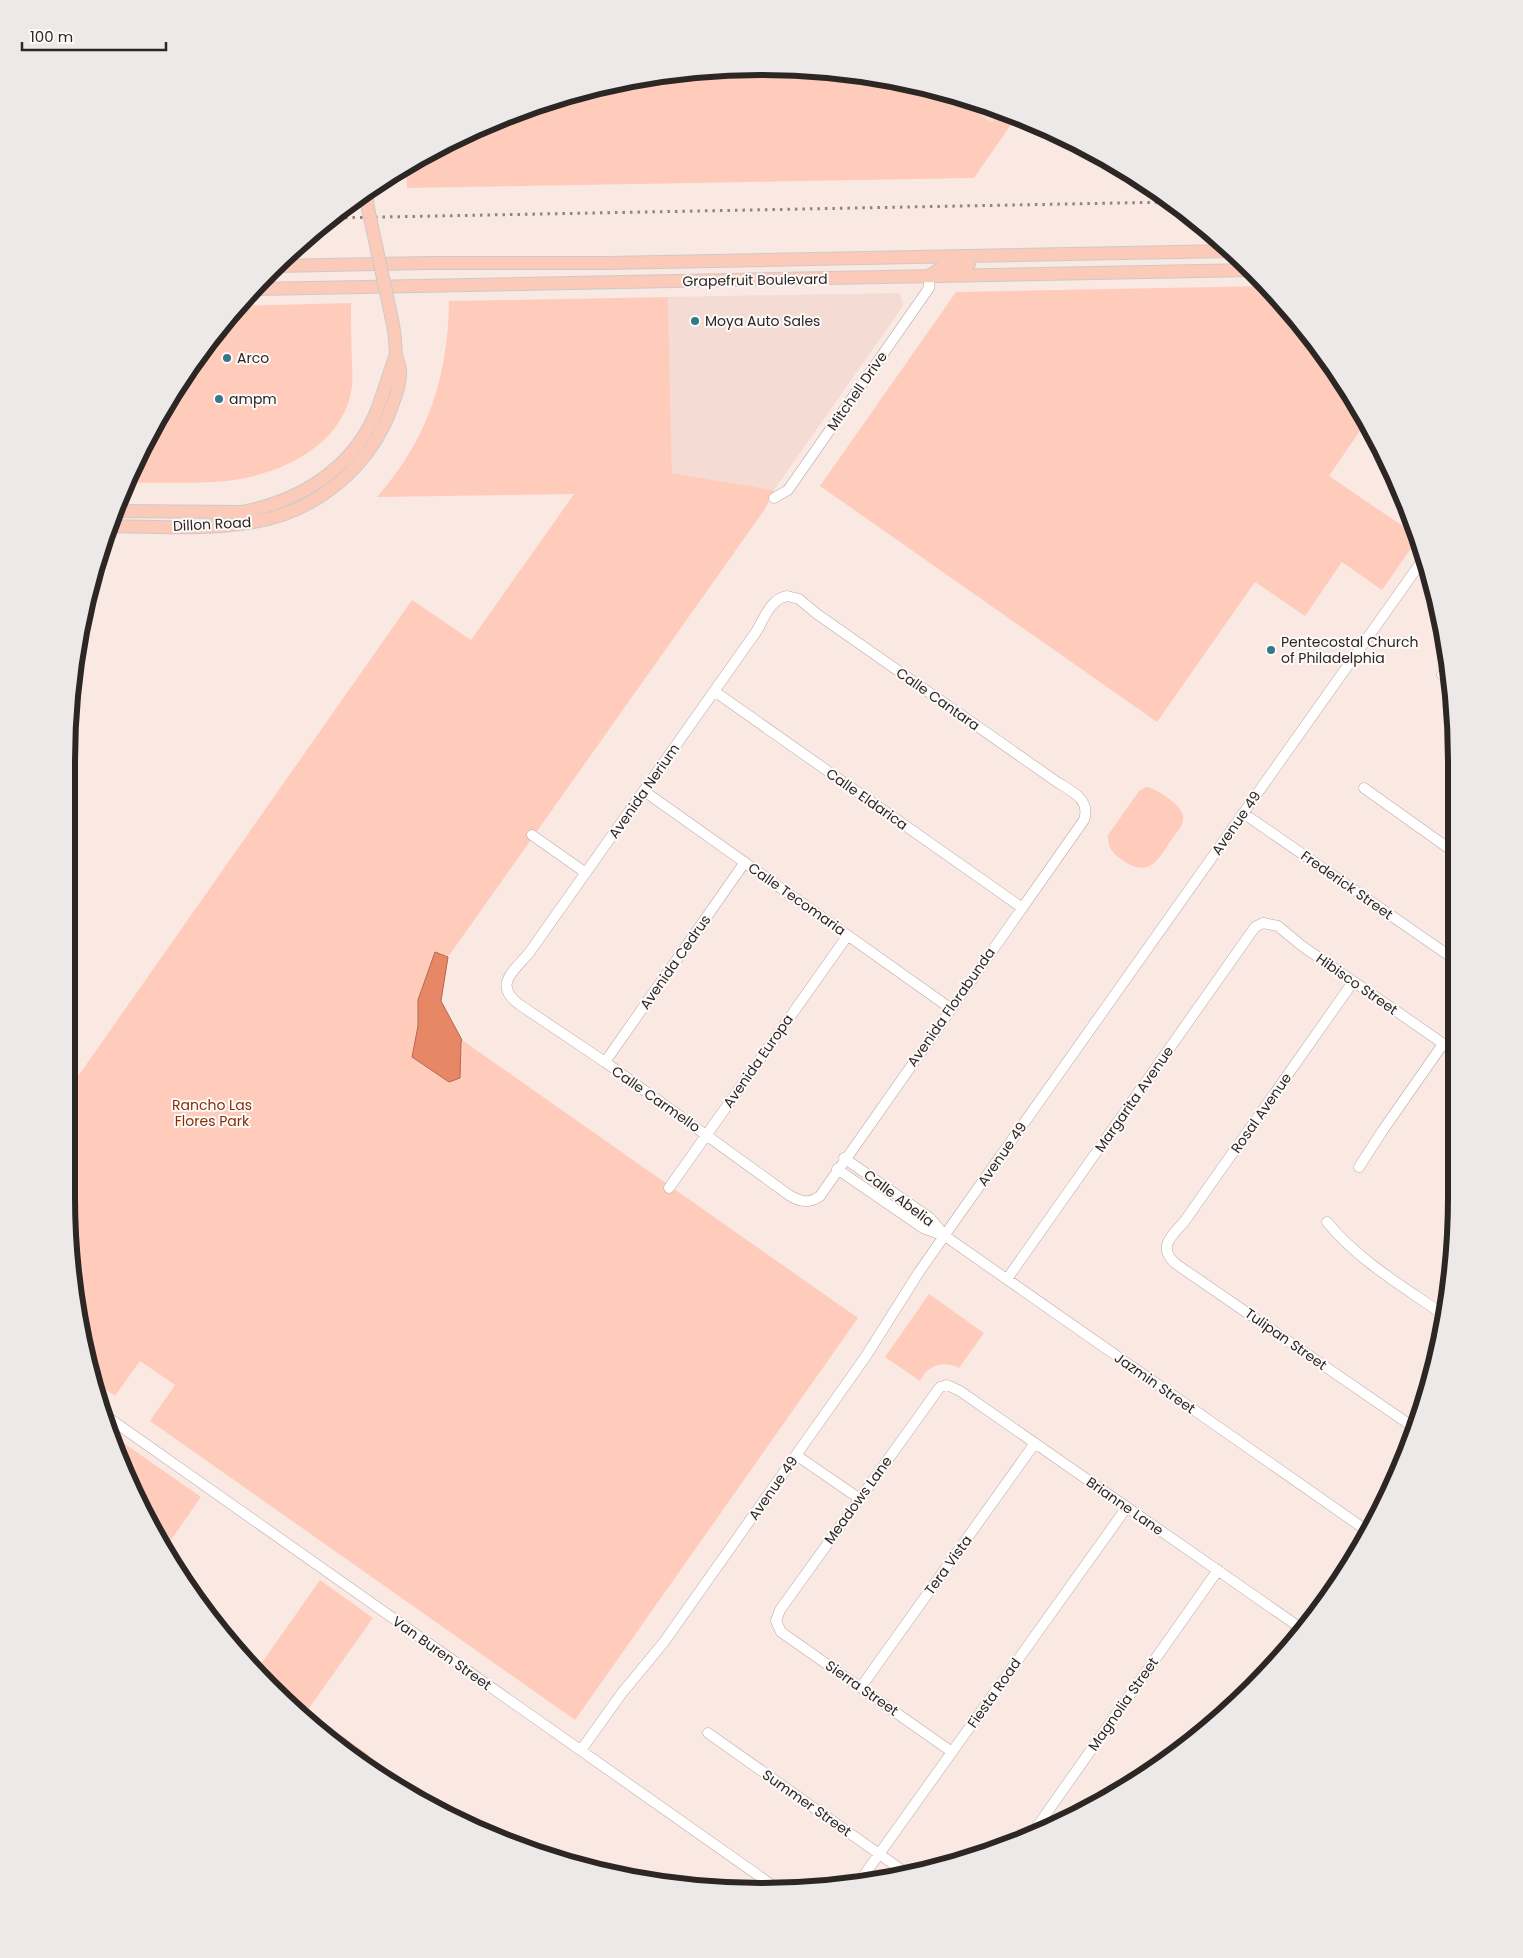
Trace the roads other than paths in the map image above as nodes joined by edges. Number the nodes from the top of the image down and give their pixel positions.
1 (368, 200) edge
2 (1221, 251) edge
3 (1148, 252) junction
4 (287, 266) edge
5 (1241, 270) edge
6 (929, 276) junction
7 (264, 289) edge
8 (396, 355) junction
9 (774, 498) dead end
10 (122, 511) edge
11 (117, 526) edge
12 (1419, 565) edge
13 (787, 596) joint
14 (714, 691) junction
15 (1364, 788) dead end
16 (644, 791) junction
17 (1085, 807) joint
18 (1243, 813) junction
19 (532, 835) dead end
20 (1448, 848) edge
21 (744, 862) junction
22 (586, 873) junction
23 (1021, 907) junction
24 (1263, 923) joint
25 (848, 935) junction
26 (1448, 954) edge
27 (1353, 982) junction
28 (507, 990) joint
29 (950, 1008) junction
30 (1447, 1047) edge
31 (605, 1062) junction
32 (706, 1134) junction
33 (844, 1158) junction
34 (1360, 1167) dead end
35 (837, 1169) junction
36 (669, 1188) dead end
37 (808, 1202) joint
38 (1328, 1222) dead end
39 (945, 1236) junction
40 (1168, 1243) joint
41 (1007, 1279) junction
42 (1438, 1311) edge
43 (947, 1385) joint
44 (112, 1420) edge
45 (1409, 1424) edge
46 (1035, 1444) junction
47 (796, 1455) junction
48 (860, 1499) junction
49 (1126, 1507) junction
50 (1363, 1528) edge
51 (1218, 1570) junction
52 (776, 1621) joint
53 (1297, 1625) edge
54 (861, 1687) junction
55 (708, 1732) dead end
56 (581, 1750) junction
57 (952, 1752) junction
58 (1037, 1825) edge
59 (880, 1854) junction
60 (900, 1869) edge
61 (864, 1875) edge
62 (769, 1883) edge

1 - 8 main road, Dillon Road, bridge
2 - 3 main road, Grapefruit Boulevard
3 - 4 main road, Grapefruit Boulevard
3 - 6 main road
5 - 6 main road, Grapefruit Boulevard
6 - 7 main road, Grapefruit Boulevard
6 - 9 street, Mitchell Drive
8 - 10 main road, Dillon Road
8 - 11 main road, Dillon Road
12 - 18 street, Avenue 49
13 - 14 street, Avenida Nerium
13 - 17 street, Calle Cantara
14 - 16 street, Avenida Nerium
14 - 23 street, Calle Eldarica
15 - 20 street
16 - 21 street, Calle Tecomaria
16 - 22 street, Avenida Nerium
17 - 23 street, Avenida Florabunda
18 - 26 street, Frederick Street
18 - 39 street, Avenue 49
19 - 22 street
21 - 25 street, Calle Tecomaria
21 - 31 street, Avenida Cedrus
22 - 28 street, Avenida Nerium
23 - 29 street, Avenida Florabunda
24 - 27 street, Hibisco Street
24 - 41 street, Margarita Avenue
25 - 29 street, Calle Tecomaria
25 - 32 street, Avenida Europa
27 - 30 street, Hibisco Street
27 - 40 street, Rosal Avenue
28 - 31 street, Calle Carmello
29 - 33 street, Avenida Florabunda
30 - 34 street
31 - 32 street, Calle Carmello
32 - 36 street, Avenida Europa
32 - 37 street, Calle Carmello
33 - 35 street, Avenida Florabunda
33 - 39 street, Calle Abelia
35 - 37 street, Avenida Florabunda
35 - 39 street, Calle Abelia
38 - 42 street
39 - 41 street, Jazmin Street
39 - 47 street, Avenue 49
40 - 45 street, Tulipan Street
41 - 50 street, Jazmin Street
43 - 46 street, Brianne Lane
43 - 48 street, Meadows Lane
44 - 56 street, Van Buren Street
46 - 49 street, Brianne Lane
46 - 54 street, Tera Vista
47 - 48 street
47 - 56 street, Avenue 49
48 - 52 street, Meadows Lane
49 - 51 street, Brianne Lane
49 - 57 street, Fiesta Road
51 - 53 street, Brianne Lane
51 - 58 street, Magnolia Street
52 - 54 street, Sierra Street
54 - 57 street, Sierra Street
55 - 59 street, Summer Street
56 - 62 street, Van Buren Street
57 - 59 street, Fiesta Road
59 - 60 street, Summer Street
59 - 61 street, Fiesta Road

